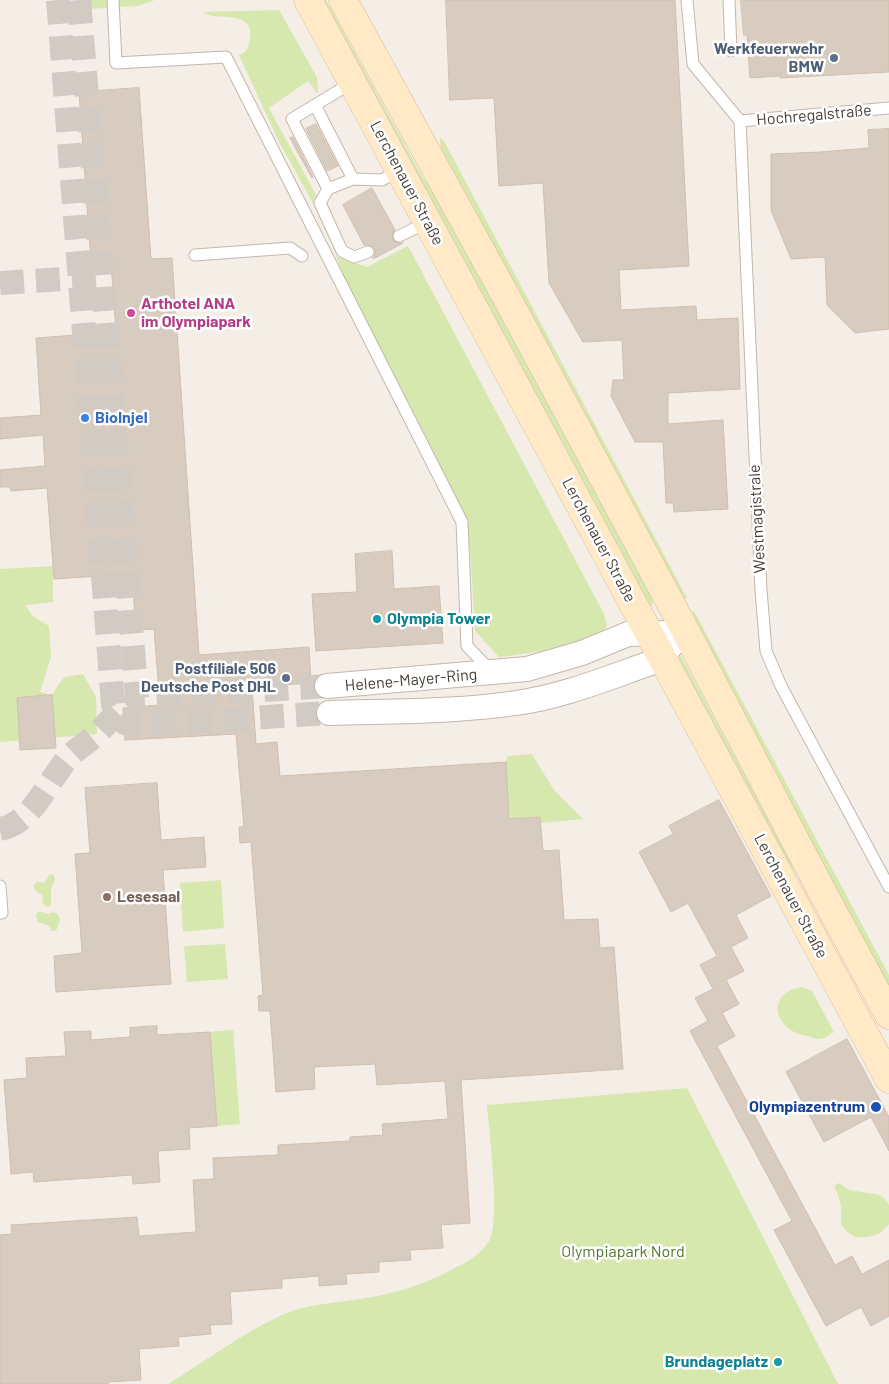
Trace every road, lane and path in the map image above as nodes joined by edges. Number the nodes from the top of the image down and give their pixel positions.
1 (113, 0) edge
2 (308, 0) edge
3 (687, 0) edge
4 (729, 0) edge
5 (346, 3) edge
6 (731, 51) dead end
7 (353, 82) junction
8 (315, 105) junction
9 (889, 108) edge
10 (740, 121) junction
11 (400, 170) junction
12 (353, 179) junction
13 (328, 188) junction
14 (428, 222) junction
15 (399, 236) dead end
16 (368, 252) dead end
17 (195, 255) dead end
18 (302, 256) dead end
19 (686, 630) junction
20 (656, 646) junction
21 (494, 673) junction
22 (327, 686) tunnel mouth
23 (474, 708) junction
24 (329, 713) tunnel mouth
25 (0, 886) edge
26 (889, 888) edge
27 (813, 906) junction
28 (2, 913) dead end
29 (889, 1015) edge
30 (889, 1079) edge

1 - 21 lane
2 - 7 main road, Lerchenauer Straße
3 - 10 lane
4 - 6 lane
5 - 19 main road, Lerchenauer Straße
7 - 8 lane
7 - 11 main road, Lerchenauer Straße
8 - 12 lane
8 - 13 lane
9 - 10 lane, Hochregalstraße
10 - 26 lane, Westmagistrale
11 - 12 lane
11 - 14 main road, Lerchenauer Straße
12 - 13 lane
13 - 16 lane
14 - 15 lane
14 - 20 main road, Lerchenauer Straße
17 - 18 lane
19 - 20 street, Helene-Mayer-Ring
19 - 27 main road, Lerchenauer Straße
20 - 21 street, Helene-Mayer-Ring
20 - 23 street, Helene-Mayer-Ring
20 - 27 main road, Lerchenauer Straße
21 - 22 street, Helene-Mayer-Ring
21 - 23 street, Helene-Mayer-Ring
23 - 24 street, Helene-Mayer-Ring
25 - 28 lane
27 - 29 main road, Lerchenauer Straße
27 - 30 main road, Lerchenauer Straße

